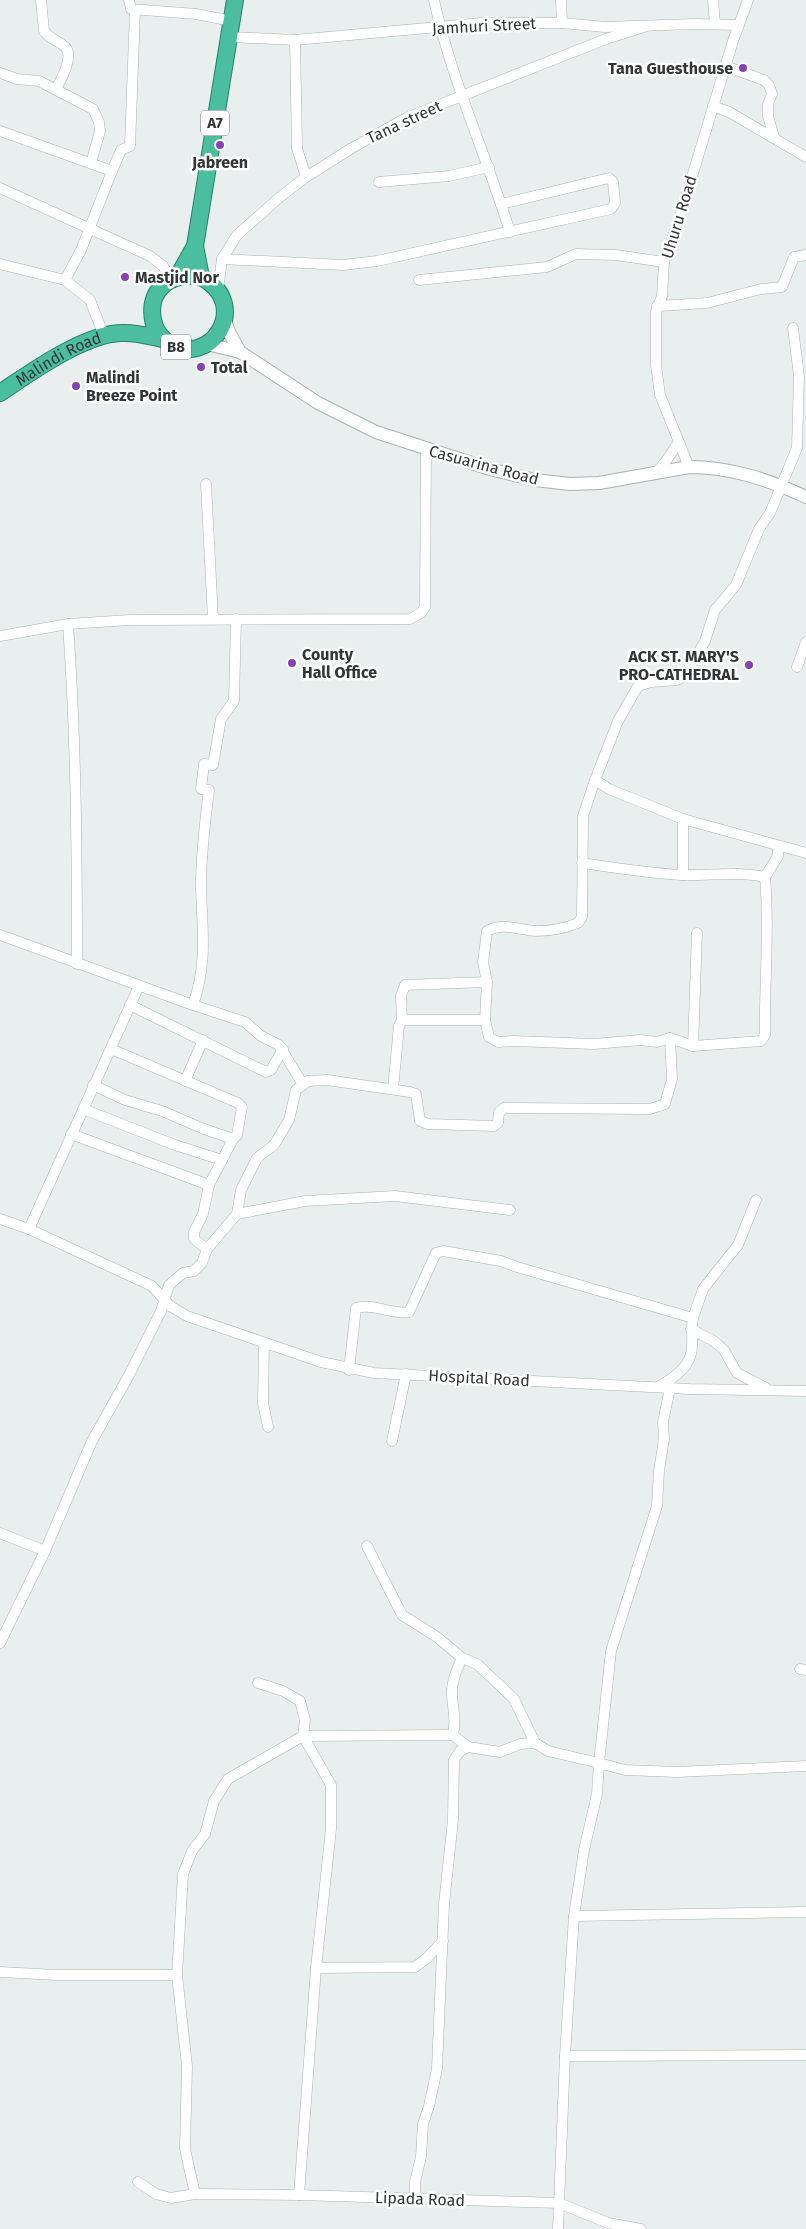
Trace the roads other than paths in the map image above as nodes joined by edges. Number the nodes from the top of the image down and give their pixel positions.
1 (41, 0) edge
2 (129, 0) edge
3 (235, 0) edge
4 (434, 0) edge
5 (561, 0) edge
6 (713, 0) edge
7 (748, 0) edge
8 (135, 10) junction
9 (562, 23) junction
10 (715, 24) junction
11 (739, 25) junction
12 (647, 26) junction
13 (441, 27) junction
14 (605, 27) junction
15 (231, 29) junction
16 (606, 39) junction
17 (295, 40) junction
18 (725, 66) junction
19 (0, 72) edge
20 (56, 89) junction
21 (462, 96) junction
22 (713, 106) junction
23 (0, 131) edge
24 (774, 137) junction
25 (806, 157) edge
26 (91, 163) junction
27 (489, 167) junction
28 (112, 171) junction
29 (306, 177) junction
30 (379, 182) dead end
31 (0, 188) edge
32 (501, 204) junction
33 (89, 229) junction
34 (510, 232) junction
35 (195, 246) junction
36 (806, 255) edge
37 (222, 259) junction
38 (664, 262) junction
39 (0, 264) edge
40 (201, 277) junction
41 (175, 278) junction
42 (65, 280) junction
43 (419, 280) dead end
44 (218, 289) junction
45 (657, 306) junction
46 (151, 314) junction
47 (225, 320) junction
48 (793, 328) dead end
49 (120, 333) junction
50 (104, 336) junction
51 (163, 339) junction
52 (207, 344) junction
53 (240, 352) junction
54 (802, 376) edge
55 (0, 393) edge
56 (678, 445) junction
57 (426, 449) junction
58 (704, 467) junction
59 (685, 468) junction
60 (656, 473) junction
61 (206, 484) dead end
62 (781, 486) junction
63 (806, 497) edge
64 (213, 619) junction
65 (236, 619) junction
66 (68, 624) junction
67 (0, 636) edge
68 (806, 642) edge
69 (796, 667) dead end
70 (595, 780) junction
71 (683, 820) junction
72 (778, 846) junction
73 (806, 853) edge
74 (582, 863) junction
75 (683, 875) junction
76 (765, 877) junction
77 (697, 932) dead end
78 (0, 935) edge
79 (77, 964) junction
80 (487, 982) junction
81 (139, 986) junction
82 (193, 1004) junction
83 (130, 1005) junction
84 (402, 1020) junction
85 (485, 1020) junction
86 (670, 1038) junction
87 (203, 1040) junction
88 (693, 1046) junction
89 (111, 1049) junction
90 (283, 1049) junction
91 (185, 1081) junction
92 (302, 1083) junction
93 (93, 1086) junction
94 (393, 1089) junction
95 (82, 1109) junction
96 (71, 1134) junction
97 (233, 1139) junction
98 (222, 1160) junction
99 (209, 1185) junction
100 (756, 1200) dead end
101 (510, 1210) dead end
102 (237, 1214) junction
103 (0, 1219) edge
104 (29, 1230) junction
105 (207, 1248) junction
106 (166, 1301) junction
107 (693, 1318) junction
108 (691, 1330) junction
109 (264, 1343) junction
110 (349, 1370) junction
111 (406, 1374) junction
112 (658, 1388) junction
113 (670, 1388) junction
114 (770, 1390) junction
115 (806, 1391) edge
116 (268, 1427) dead end
117 (392, 1441) dead end
118 (0, 1533) edge
119 (367, 1546) dead end
120 (45, 1550) junction
121 (0, 1642) edge
122 (462, 1658) junction
123 (258, 1683) dead end
124 (453, 1735) junction
125 (303, 1736) junction
126 (535, 1743) junction
127 (468, 1747) junction
128 (600, 1763) junction
129 (806, 1766) edge
130 (806, 1912) edge
131 (574, 1916) junction
132 (443, 1941) junction
133 (316, 1968) junction
134 (0, 1972) edge
135 (177, 1976) junction
136 (806, 2055) edge
137 (564, 2056) junction
138 (138, 2182) dead end
139 (195, 2194) junction
140 (299, 2195) junction
141 (415, 2199) junction
142 (559, 2203) junction
143 (558, 2229) edge
144 (641, 2229) edge

1 - 20 street
2 - 8 street
3 - 15 highway, A7
4 - 13 street
5 - 9 street
6 - 10 street
7 - 11 street, Uhuru Road
8 - 15 street, Jamhuri Street
8 - 28 street
9 - 13 street, Jamhuri Street
9 - 14 street, Jamhuri Street
10 - 11 street, Jamhuri Street
10 - 12 street, Jamhuri Street
11 - 18 street, Uhuru Road
12 - 14 street, Jamhuri Street
12 - 16 street, Tana street
13 - 17 street, Jamhuri Street
13 - 21 street
14 - 16 street
15 - 17 street, Jamhuri Street
15 - 35 highway, A7
16 - 21 street, Tana street
17 - 29 street
18 - 22 street, Uhuru Road
18 - 24 street
19 - 20 street
20 - 26 street
21 - 27 street
21 - 29 street, Tana street
22 - 24 street
22 - 38 street, Uhuru Road
23 - 26 street
24 - 25 street
26 - 28 street
27 - 30 street
27 - 32 street
28 - 33 street
29 - 37 street, Tana street
31 - 33 street
32 - 34 street
32 - 34 street
33 - 41 street
33 - 42 street
34 - 37 street
35 - 40 highway, A7
35 - 41 highway, A7
36 - 45 street
37 - 44 street, Tana street
38 - 43 street
38 - 45 street, Uhuru Road
39 - 42 street
40 - 41 highway
40 - 44 highway
41 - 46 highway, B8
42 - 50 street
44 - 47 highway
45 - 56 street, Uhuru Road
46 - 49 highway, Malindi Road
46 - 51 highway, B8
47 - 52 highway, B8
47 - 53 street
48 - 54 street
49 - 50 highway, Malindi Road
49 - 51 highway, Malindi Road
50 - 55 highway, Malindi Road
51 - 52 highway, B8
52 - 53 street
53 - 57 street, Casuarina Road
54 - 62 street
56 - 58 street
56 - 59 street, Uhuru Road
56 - 60 street
57 - 60 street, Casuarina Road
57 - 65 street
58 - 59 street, Casuarina Road
58 - 62 street, Casuarina Road
59 - 60 street, Casuarina Road
61 - 64 street
62 - 63 street, Casuarina Road
62 - 70 street
64 - 65 street
64 - 66 street
65 - 82 street
66 - 67 street
66 - 79 street
68 - 69 street
70 - 71 street
70 - 74 street
71 - 72 street
71 - 75 street
72 - 73 street
72 - 76 street
74 - 75 street
74 - 80 street
75 - 76 street
76 - 88 street
77 - 88 street
78 - 79 street
79 - 81 street
80 - 84 street
80 - 85 street
81 - 82 street
81 - 83 street
82 - 90 street
83 - 87 street
83 - 89 street
84 - 85 street
84 - 94 street
85 - 86 street
86 - 88 street
86 - 94 street
87 - 90 street
87 - 91 street
89 - 91 street
89 - 93 street
90 - 92 street
91 - 97 street
92 - 94 street
92 - 102 street
93 - 95 street
93 - 97 street
95 - 96 street
95 - 98 street
96 - 99 street
96 - 104 street
97 - 98 street
98 - 99 street
99 - 105 street
100 - 107 street
101 - 102 street
102 - 105 street
103 - 104 street, Hospital Road
104 - 106 street, Hospital Road
105 - 106 street
106 - 109 street, Hospital Road
106 - 120 street
107 - 108 street
107 - 110 street
108 - 112 street
108 - 114 street
109 - 110 street, Hospital Road
109 - 116 street
110 - 111 street, Hospital Road
111 - 112 street, Hospital Road
111 - 117 street
112 - 113 street, Hospital Road
113 - 114 street, Hospital Road
113 - 128 street
114 - 115 street, Hospital Road
118 - 120 street
119 - 122 street
120 - 121 street
122 - 124 street
122 - 126 street
123 - 125 street
124 - 125 street
124 - 127 street
125 - 133 street
125 - 135 street
126 - 127 street
126 - 128 street
127 - 132 street
128 - 129 street
128 - 131 street
130 - 131 street
131 - 137 street
132 - 133 street
132 - 141 street
133 - 140 street
134 - 135 street
135 - 139 street
136 - 137 street
137 - 142 street
138 - 139 street, Lipada Road
139 - 140 street, Lipada Road
140 - 141 street, Lipada Road
141 - 142 street, Lipada Road
142 - 143 street
142 - 144 street, Lipada Road

